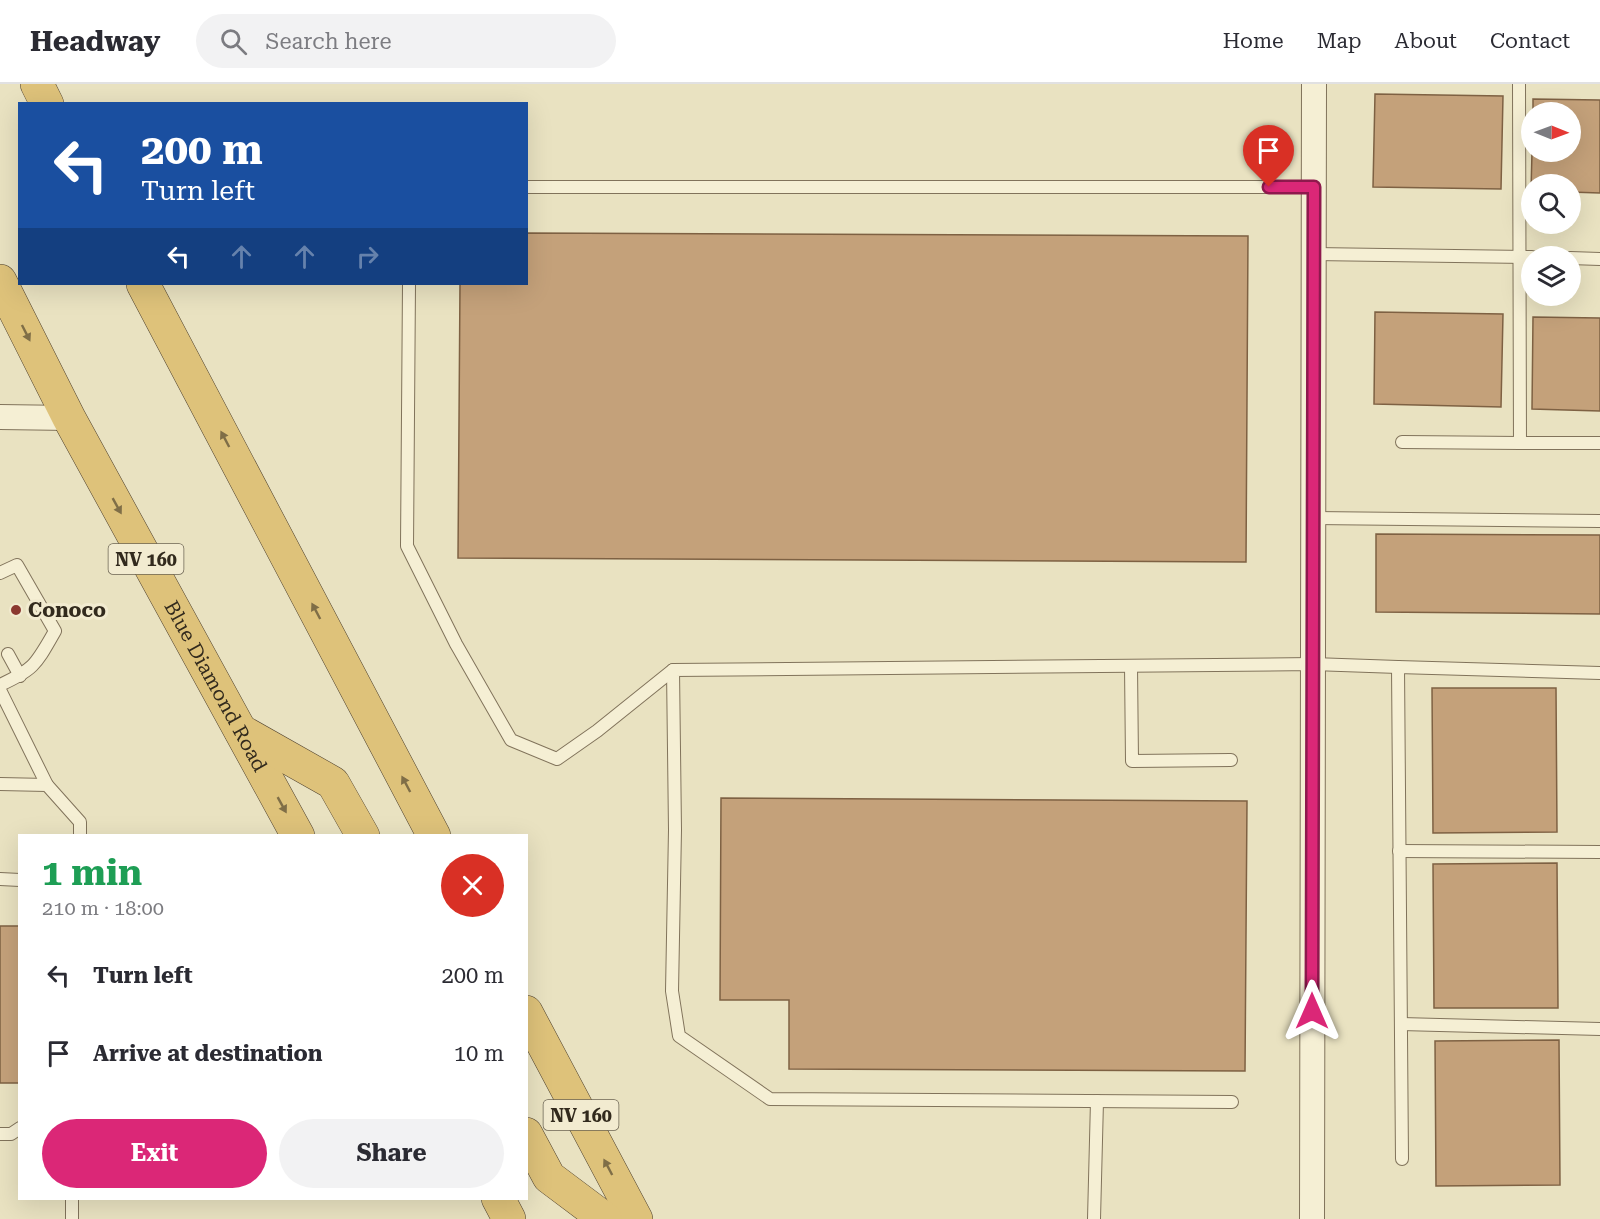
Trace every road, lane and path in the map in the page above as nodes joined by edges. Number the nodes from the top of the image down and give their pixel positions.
1 (37, 84) edge
2 (1314, 84) edge
3 (1519, 84) edge
4 (46, 102) edge
5 (1314, 187) junction
6 (528, 188) edge
7 (1526, 246) edge
8 (1314, 254) junction
9 (1521, 257) edge
10 (1581, 258) edge
11 (1600, 259) edge
12 (0, 281) edge
13 (144, 285) edge
14 (409, 285) edge
15 (1524, 306) edge
16 (0, 417) edge
17 (69, 418) junction
18 (1402, 442) dead end
19 (1520, 443) junction
20 (1600, 443) edge
21 (1314, 518) junction
22 (1600, 521) edge
23 (0, 573) edge
24 (8, 654) dead end
25 (1313, 664) junction
26 (1131, 666) junction
27 (1398, 668) junction
28 (673, 670) junction
29 (1600, 673) edge
30 (20, 676) junction
31 (0, 688) edge
32 (241, 731) junction
33 (1231, 760) dead end
34 (0, 784) edge
35 (47, 785) junction
36 (80, 834) edge
37 (297, 834) edge
38 (362, 834) edge
39 (433, 834) edge
40 (1399, 850) junction
41 (1600, 852) edge
42 (0, 879) edge
43 (18, 880) edge
44 (528, 1016) edge
45 (1401, 1024) junction
46 (1600, 1029) edge
47 (1097, 1101) junction
48 (1232, 1102) dead end
49 (18, 1129) edge
50 (0, 1134) edge
51 (528, 1138) edge
52 (1402, 1159) dead end
53 (72, 1200) edge
54 (499, 1200) edge
55 (72, 1219) edge
56 (509, 1219) edge
57 (605, 1219) edge
58 (636, 1219) edge
59 (1094, 1219) edge
60 (1312, 1219) edge

1 - 4 highway
2 - 5 street
3 - 7 lane
5 - 6 lane
5 - 8 street
8 - 9 lane
8 - 21 street
10 - 11 lane
12 -> 17 highway, Blue Diamond Road / NV 160
39 -> 13 highway
14 - 28 lane
15 - 19 lane
16 - 17 street
17 -> 32 highway, Blue Diamond Road / NV 160
18 - 19 lane
19 - 20 lane
21 - 22 lane
21 - 25 street
23 - 30 lane
24 - 30 lane
25 - 26 lane
25 - 27 lane
25 - 60 street
26 - 28 lane
26 - 33 lane
27 - 29 lane
27 - 40 lane
28 - 47 lane
30 - 31 lane
31 - 35 lane
32 -> 37 highway, Blue Diamond Road / NV 160
32 - 38 highway
34 - 35 lane
35 - 36 lane
40 - 41 lane
40 - 45 lane
42 - 43 lane
58 -> 44 highway, NV 160
45 - 46 lane
45 - 52 lane
47 - 48 lane
47 - 59 lane
49 - 50 lane
51 - 57 highway
53 - 55 lane
54 - 56 highway

